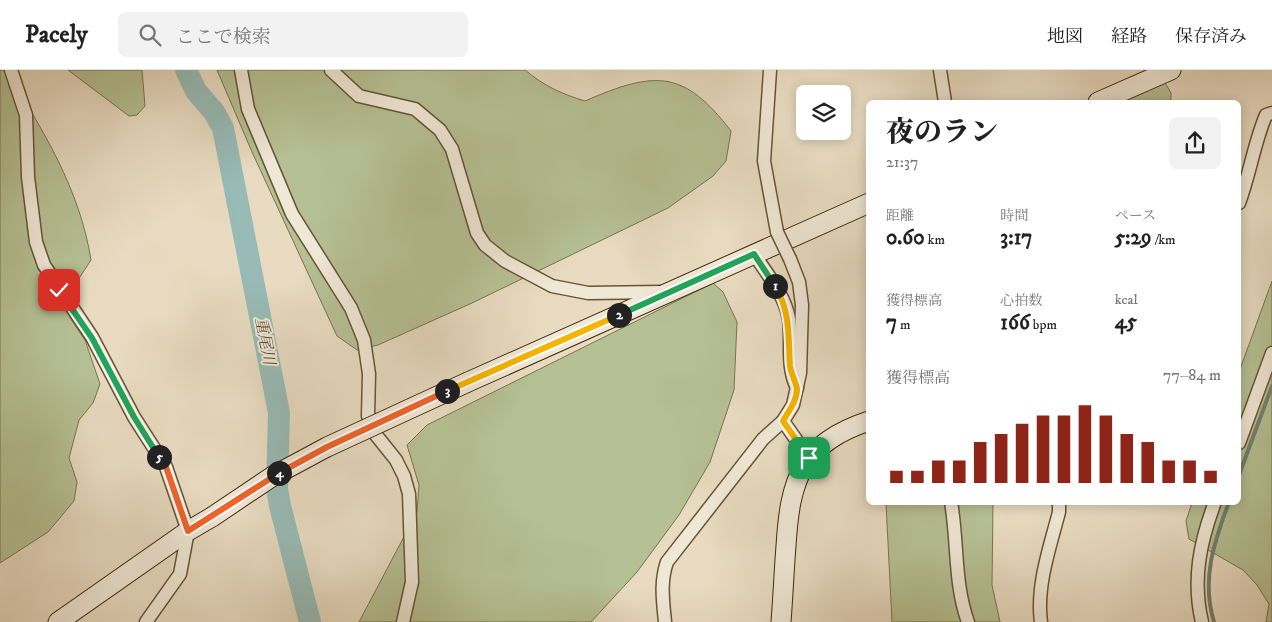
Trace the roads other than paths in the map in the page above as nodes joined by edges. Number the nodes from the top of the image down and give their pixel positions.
1 (11, 70) edge
2 (241, 70) edge
3 (332, 70) edge
4 (770, 70) edge
5 (940, 70) edge
6 (1171, 70) edge
7 (945, 100) edge
8 (1103, 100) edge
9 (1272, 113) edge
10 (1241, 198) edge
11 (866, 204) edge
12 (754, 254) junction
13 (672, 292) junction
14 (1272, 353) edge
15 (797, 388) junction
16 (783, 421) junction
17 (866, 422) edge
18 (1241, 438) edge
19 (809, 458) junction
20 (952, 505) edge
21 (1059, 505) edge
22 (1214, 505) edge
23 (188, 531) junction
24 (58, 622) edge
25 (146, 622) edge
26 (403, 622) edge
27 (665, 622) edge
28 (781, 622) edge
29 (968, 622) edge
30 (1041, 622) edge
31 (1202, 622) edge

1 - 23 street
2 - 26 street
3 - 13 street
4 - 15 street, bridge
5 - 7 street
6 - 8 street
9 - 10 street
11 - 12 street
12 - 13 street
12 - 15 street
13 - 23 street, bridge
14 - 18 street
15 - 16 street
16 - 19 street
16 - 27 street
17 - 19 street
19 - 28 street
20 - 29 street
21 - 30 street
22 - 31 street
23 - 24 street
23 - 25 street

